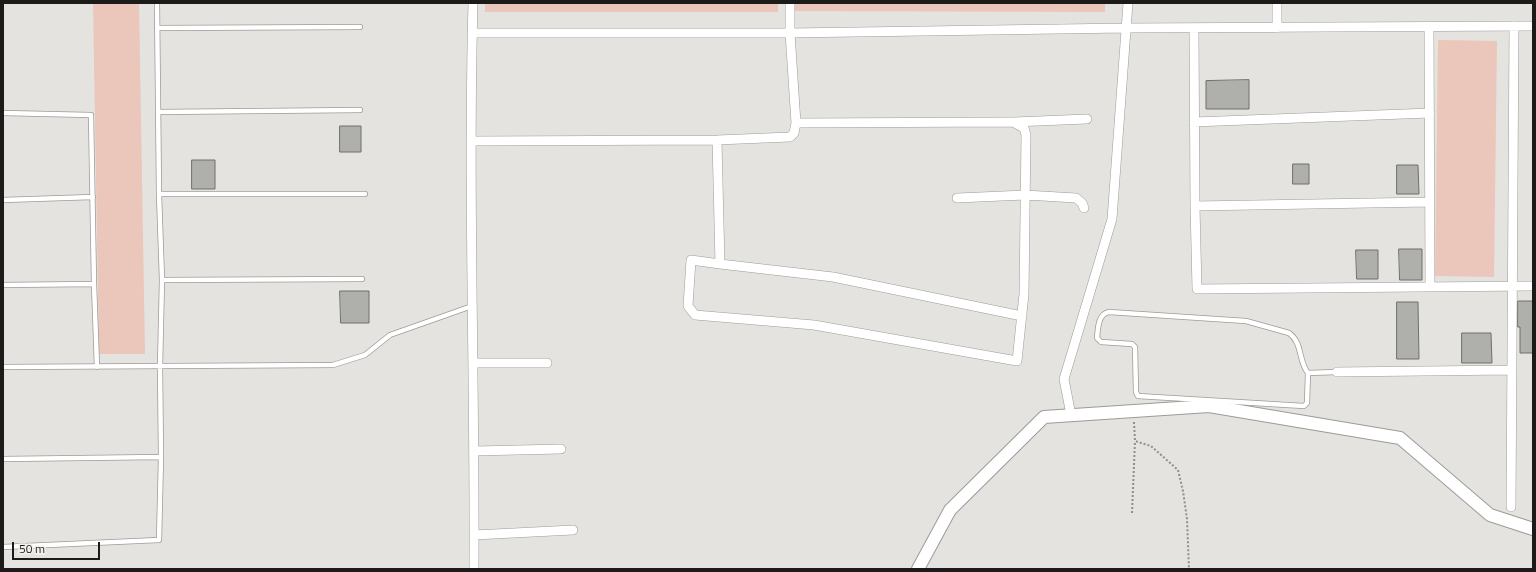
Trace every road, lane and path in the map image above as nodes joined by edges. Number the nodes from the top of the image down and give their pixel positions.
1 (157, 3) edge
2 (473, 3) edge
3 (790, 3) edge
4 (1128, 3) edge
5 (1277, 3) edge
6 (1514, 26) junction
7 (1533, 26) edge
8 (360, 27) dead end
9 (1429, 27) junction
10 (157, 28) junction
11 (1126, 28) junction
12 (1276, 28) junction
13 (1194, 29) junction
14 (472, 33) junction
15 (790, 33) junction
16 (360, 110) dead end
17 (158, 112) junction
18 (3, 113) edge
19 (1430, 113) junction
20 (1088, 119) dead end
21 (1013, 122) junction
22 (1194, 122) junction
23 (796, 123) junction
24 (717, 140) junction
25 (472, 141) junction
26 (158, 194) junction
27 (365, 194) dead end
28 (1025, 195) junction
29 (92, 197) junction
30 (957, 198) dead end
31 (3, 200) edge
32 (1430, 202) junction
33 (1195, 206) junction
34 (1084, 208) dead end
35 (720, 264) junction
36 (362, 279) dead end
37 (162, 280) junction
38 (94, 284) junction
39 (3, 285) edge
40 (1512, 286) junction
41 (1533, 286) edge
42 (1430, 287) junction
43 (472, 306) junction
44 (1022, 316) junction
45 (473, 363) junction
46 (547, 363) dead end
47 (3, 367) edge
48 (97, 367) junction
49 (160, 367) junction
50 (1512, 370) junction
51 (1337, 372) joint
52 (1308, 373) junction
53 (1134, 411) junction
54 (1071, 416) junction
55 (1135, 441) junction
56 (561, 449) dead end
57 (475, 451) junction
58 (161, 457) junction
59 (3, 459) edge
60 (1511, 507) dead end
61 (1132, 513) dead end
62 (1533, 529) edge
63 (573, 530) dead end
64 (474, 535) junction
65 (3, 546) edge
66 (474, 569) edge
67 (918, 569) edge
68 (1189, 569) edge

1 - 10 lane
2 - 14 street
3 - 15 street
4 - 11 street
5 - 12 street
6 - 7 street
6 - 9 street
6 - 40 street
8 - 10 lane
9 - 12 street
9 - 19 street
10 - 17 lane
11 - 13 street
11 - 15 street
11 - 54 street
12 - 13 street
13 - 22 street
14 - 15 street
14 - 25 street
15 - 23 street
16 - 17 lane
17 - 26 lane
18 - 29 lane
19 - 22 street
19 - 32 street
20 - 21 street
21 - 23 street
21 - 28 street
22 - 33 street
23 - 24 street
24 - 25 street
24 - 35 street
25 - 43 street
26 - 27 lane
26 - 37 lane
28 - 30 street
28 - 34 street
28 - 44 street
29 - 31 lane
29 - 38 lane
32 - 33 street
32 - 42 street
33 - 42 street
35 - 44 street
35 - 44 street
36 - 37 lane
37 - 49 lane
38 - 39 lane
38 - 48 lane
40 - 41 street
40 - 42 street
40 - 50 street
43 - 45 street
43 - 49 lane
45 - 46 street
45 - 57 street
47 - 48 lane
48 - 49 lane
49 - 58 lane
50 - 51 street
50 - 60 street
51 - 52 lane
52 - 52 lane
53 - 54 street
53 - 55 path
53 - 62 street
54 - 67 street
55 - 61 path
55 - 68 path
56 - 57 street
57 - 64 street
58 - 59 lane
58 - 65 lane
63 - 64 street
64 - 66 street

